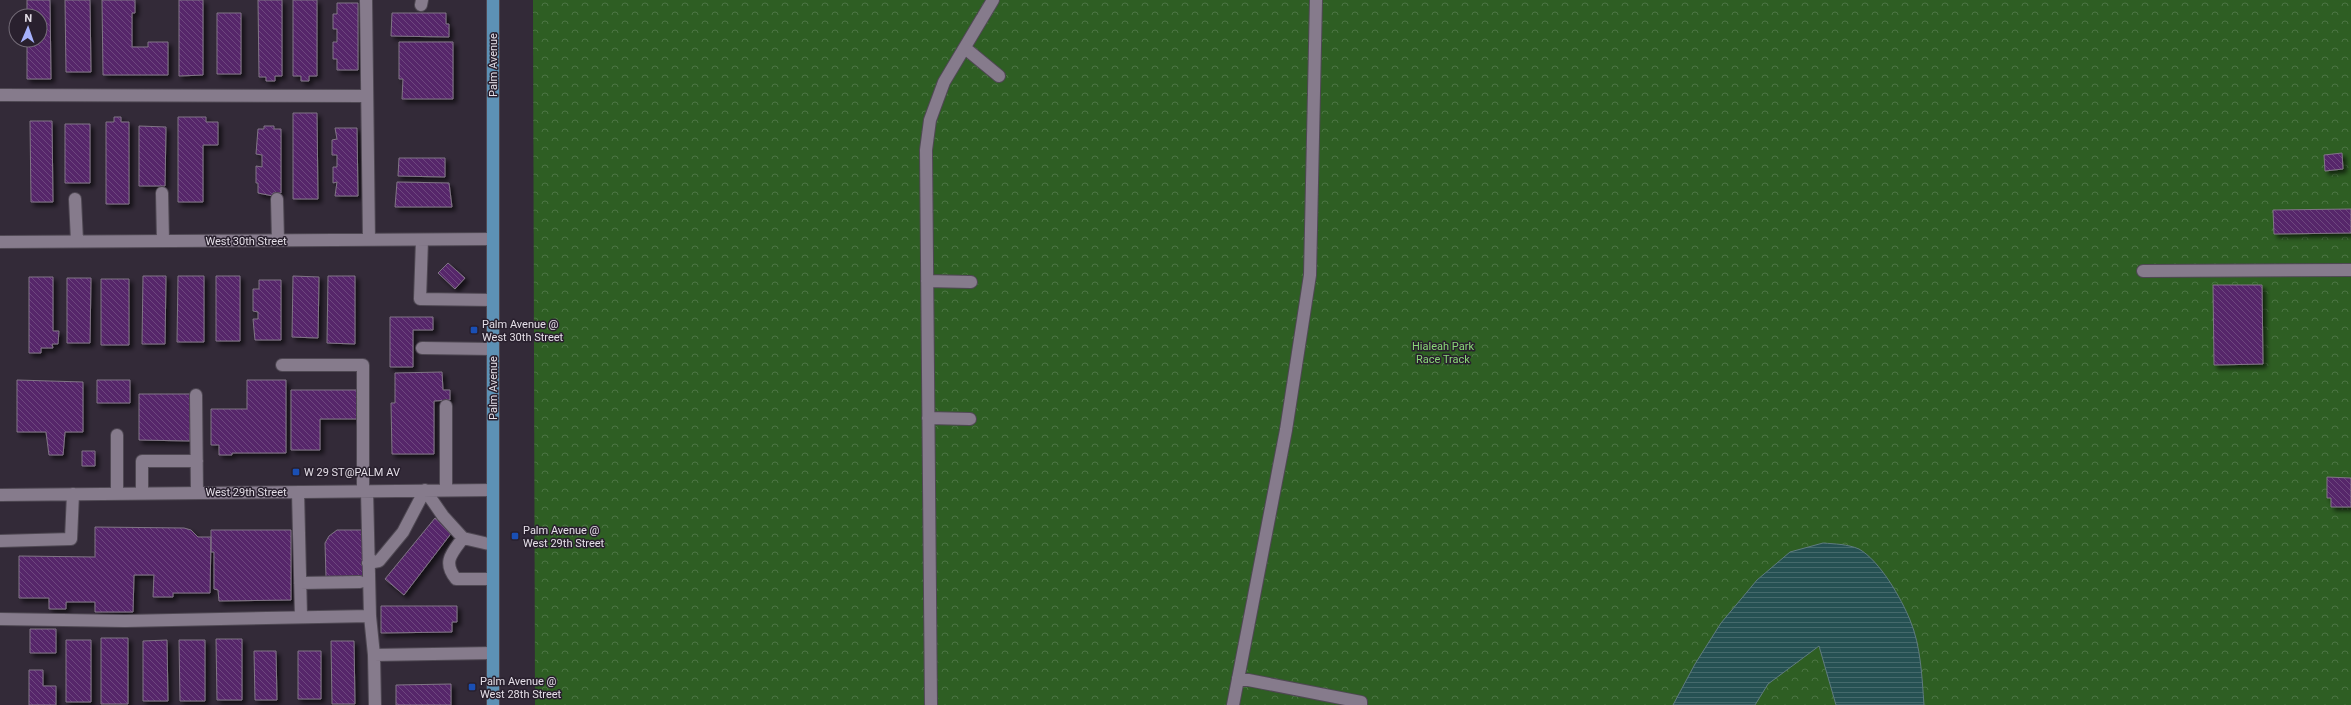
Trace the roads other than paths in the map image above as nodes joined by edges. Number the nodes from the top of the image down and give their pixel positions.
1 (366, 0) edge
2 (493, 0) edge
3 (993, 0) edge
4 (1316, 0) edge
5 (965, 48) junction
6 (999, 76) dead end
7 (0, 95) edge
8 (367, 96) junction
9 (162, 193) dead end
10 (75, 199) dead end
11 (277, 199) dead end
12 (493, 239) junction
13 (278, 240) junction
14 (369, 240) junction
15 (422, 240) junction
16 (77, 241) junction
17 (163, 241) junction
18 (0, 242) edge
19 (2351, 270) edge
20 (2143, 271) dead end
21 (927, 281) junction
22 (970, 282) dead end
23 (493, 300) junction
24 (422, 348) dead end
25 (493, 350) junction
26 (282, 365) dead end
27 (196, 396) dead end
28 (446, 406) dead end
29 (928, 418) junction
30 (970, 419) dead end
31 (117, 435) dead end
32 (196, 461) junction
33 (425, 490) junction
34 (446, 490) junction
35 (493, 490) junction
36 (365, 491) junction
37 (298, 492) junction
38 (142, 493) junction
39 (197, 493) junction
40 (72, 494) junction
41 (117, 494) junction
42 (0, 495) edge
43 (463, 538) junction
44 (0, 541) edge
45 (492, 545) junction
46 (368, 563) junction
47 (493, 579) junction
48 (360, 582) dead end
49 (300, 583) junction
50 (301, 616) junction
51 (370, 616) junction
52 (0, 619) edge
53 (493, 653) junction
54 (374, 655) junction
55 (1238, 678) junction
56 (375, 705) edge
57 (492, 705) edge
58 (931, 705) edge
59 (1233, 705) edge
60 (1361, 705) edge

1 - 8 street
2 - 12 main road, Palm Avenue
3 - 5 street
4 - 55 street
5 - 6 street
5 - 21 street
7 - 8 street
8 - 14 street
9 - 17 street
10 - 16 street
11 - 13 street
12 - 15 street, West 30th Street
12 - 23 main road, Palm Avenue
13 - 14 street, West 30th Street
13 - 17 street, West 30th Street
14 - 15 street, West 30th Street
15 - 23 street
16 - 17 street, West 30th Street
16 - 18 street, West 30th Street
19 - 20 street
21 - 22 street
21 - 29 street
23 - 25 main road, Palm Avenue
24 - 25 street
25 - 35 main road, Palm Avenue
26 - 36 street
27 - 32 street
28 - 34 street
29 - 30 street
29 - 58 street
31 - 41 street
32 - 38 street
32 - 39 street
33 - 34 street, West 29th Street
33 - 36 street, West 29th Street
33 - 43 street
33 - 46 street
34 - 35 street, West 29th Street
35 - 45 main road, Palm Avenue
36 - 37 street, West 29th Street
36 - 46 street
37 - 39 street, West 29th Street
37 - 49 street
38 - 39 street, West 29th Street
38 - 41 street, West 29th Street
40 - 41 street, West 29th Street
40 - 42 street, West 29th Street
40 - 44 street
43 - 45 street
43 - 47 street
45 - 47 main road, Palm Avenue
46 - 51 street
47 - 53 main road, Palm Avenue
48 - 49 street
49 - 50 street
50 - 51 street
50 - 52 street
51 - 54 street
53 - 54 street
53 - 57 main road, Palm Avenue
54 - 56 street
55 - 59 street
55 - 60 street

